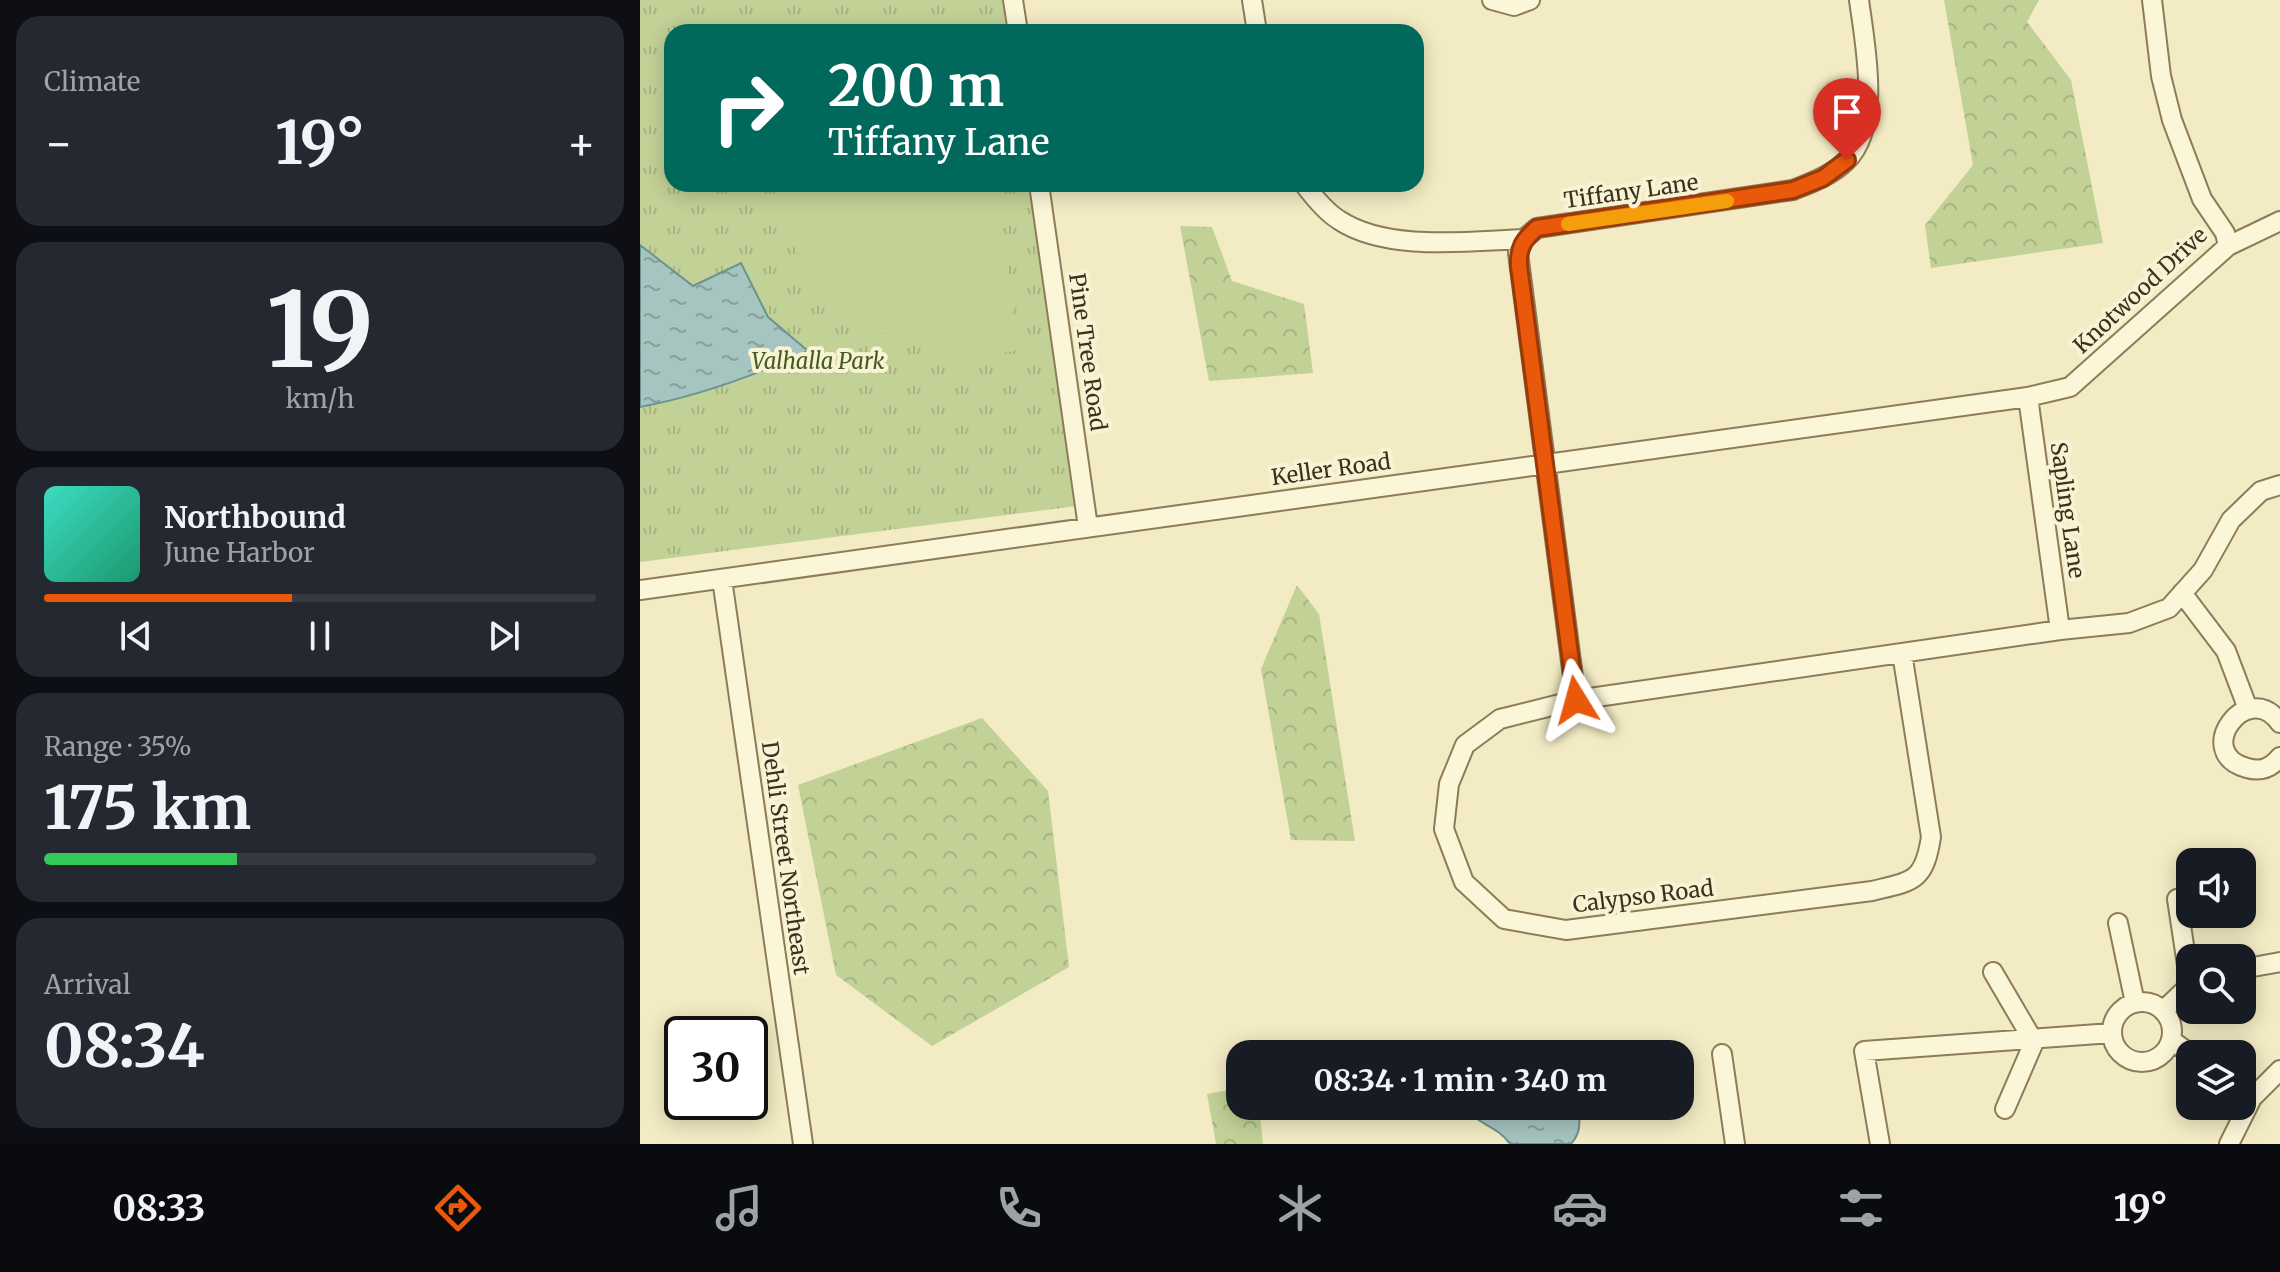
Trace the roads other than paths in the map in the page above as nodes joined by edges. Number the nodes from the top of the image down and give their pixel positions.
1 (1013, 0) edge
2 (1252, 0) edge
3 (1492, 0) edge
4 (1530, 0) edge
5 (1859, 0) edge
6 (2152, 0) edge
7 (1017, 24) edge
8 (1256, 24) edge
9 (1040, 192) edge
10 (1312, 192) edge
11 (2280, 221) edge
12 (1524, 239) junction
13 (2228, 246) junction
14 (2028, 397) junction
15 (1545, 463) junction
16 (2280, 485) edge
17 (1088, 527) junction
18 (722, 579) junction
19 (640, 590) edge
20 (2182, 593) junction
21 (2060, 630) junction
22 (1902, 653) junction
23 (1576, 700) junction
24 (2248, 709) junction
25 (2280, 723) edge
26 (2280, 757) edge
27 (2118, 923) dead end
28 (2280, 962) edge
29 (2256, 966) edge
30 (1993, 972) dead end
31 (2176, 998) edge
32 (2135, 1003) junction
33 (2163, 1011) junction
34 (2112, 1033) junction
35 (2034, 1039) junction
36 (2171, 1040) junction
37 (2176, 1044) edge
38 (1722, 1054) dead end
39 (2280, 1070) edge
40 (2256, 1087) edge
41 (2005, 1109) dead end
42 (2238, 1120) edge
43 (803, 1144) edge
44 (1735, 1144) edge
45 (1880, 1144) edge
46 (2229, 1144) edge

1 - 7 street
2 - 8 street
3 - 4 street
5 - 12 street, Tiffany Lane
6 - 13 street, Knotwood Drive
9 - 17 street, Pine Tree Road
10 - 12 street
11 - 13 street
12 - 15 street
13 - 14 street, Knotwood Drive
14 - 15 street, Keller Road
14 - 21 street, Sapling Lane
15 - 17 street, Keller Road
15 - 23 street
16 - 20 street, Calypso Road
17 - 18 street, Keller Road
18 - 19 street, Keller Road
18 - 43 street, Dehli Street Northeast
20 - 21 street, Calypso Road
20 - 24 street
21 - 22 street, Calypso Road
22 - 23 street, Calypso Road
22 - 23 street, Calypso Road
24 - 25 street
24 - 26 street
27 - 32 street
28 - 29 street
30 - 35 street
31 - 33 street
32 - 33 street
32 - 34 street
33 - 36 street
34 - 35 street
34 - 36 street
35 - 41 street
35 - 45 street
36 - 37 street
38 - 44 street
39 - 40 street
42 - 46 street

